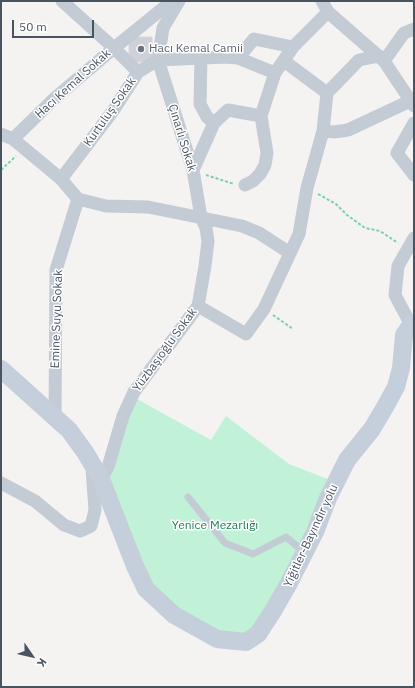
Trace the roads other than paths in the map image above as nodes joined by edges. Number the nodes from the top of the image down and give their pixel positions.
1 (62, 1) edge
2 (172, 1) edge
3 (179, 1) edge
4 (325, 7) edge
5 (414, 29) edge
6 (294, 47) junction
7 (114, 48) junction
8 (201, 58) junction
9 (238, 58) junction
10 (382, 58) junction
11 (158, 60) junction
12 (284, 61) junction
13 (138, 72) junction
14 (275, 73) junction
15 (327, 93) junction
16 (412, 104) edge
17 (261, 116) junction
18 (214, 123) junction
19 (414, 123) edge
20 (324, 131) junction
21 (7, 137) edge
22 (193, 170) junction
23 (414, 175) edge
24 (61, 179) junction
25 (245, 185) road end
26 (78, 199) junction
27 (201, 217) junction
28 (411, 244) edge
29 (290, 253) junction
30 (198, 306) junction
31 (412, 324) edge
32 (1, 370) edge
33 (54, 418) junction
34 (92, 463) junction
35 (101, 479) junction
36 (1, 482) edge
37 (188, 497) dead end
38 (305, 553) junction

1 - 7 street, Kurtuluş Sokak
2 - 7 street, Hacı Kemal Sokak
3 - 11 street
4 - 6 street
4 - 10 street
5 - 10 street
6 - 9 street
6 - 12 street
7 - 13 street, Kurtuluş Sokak
7 - 21 street, Hacı Kemal Sokak
8 - 9 street
8 - 11 street
8 - 18 street
9 - 14 street
10 - 15 street
10 - 16 street
11 - 13 street
11 - 22 street, Çınarlı Sokak
12 - 14 street
12 - 15 street
13 - 24 street, Kurtuluş Sokak
14 - 17 street
15 - 20 street
16 - 20 street
17 - 18 street
17 - 25 street
18 - 22 street
19 - 23 street
20 - 29 street
21 - 24 street
22 - 27 street, Çınarlı Sokak
24 - 26 street
26 - 27 street
26 - 33 street, Emine Suyu Sokak
27 - 29 street
27 - 30 street, Yüzbaşıoğlu Sokak
28 - 31 street
29 - 30 street
30 - 35 street, Yüzbaşıoğlu Sokak
31 - 38 street, Yiğitler-Bayındır yolu
32 - 33 street, Yiğitler-Bayındır yolu
33 - 34 street, Yiğitler-Bayındır yolu
34 - 35 street, Yiğitler-Bayındır yolu
34 - 36 street
35 - 38 street, Yiğitler-Bayındır yolu
37 - 38 lane

